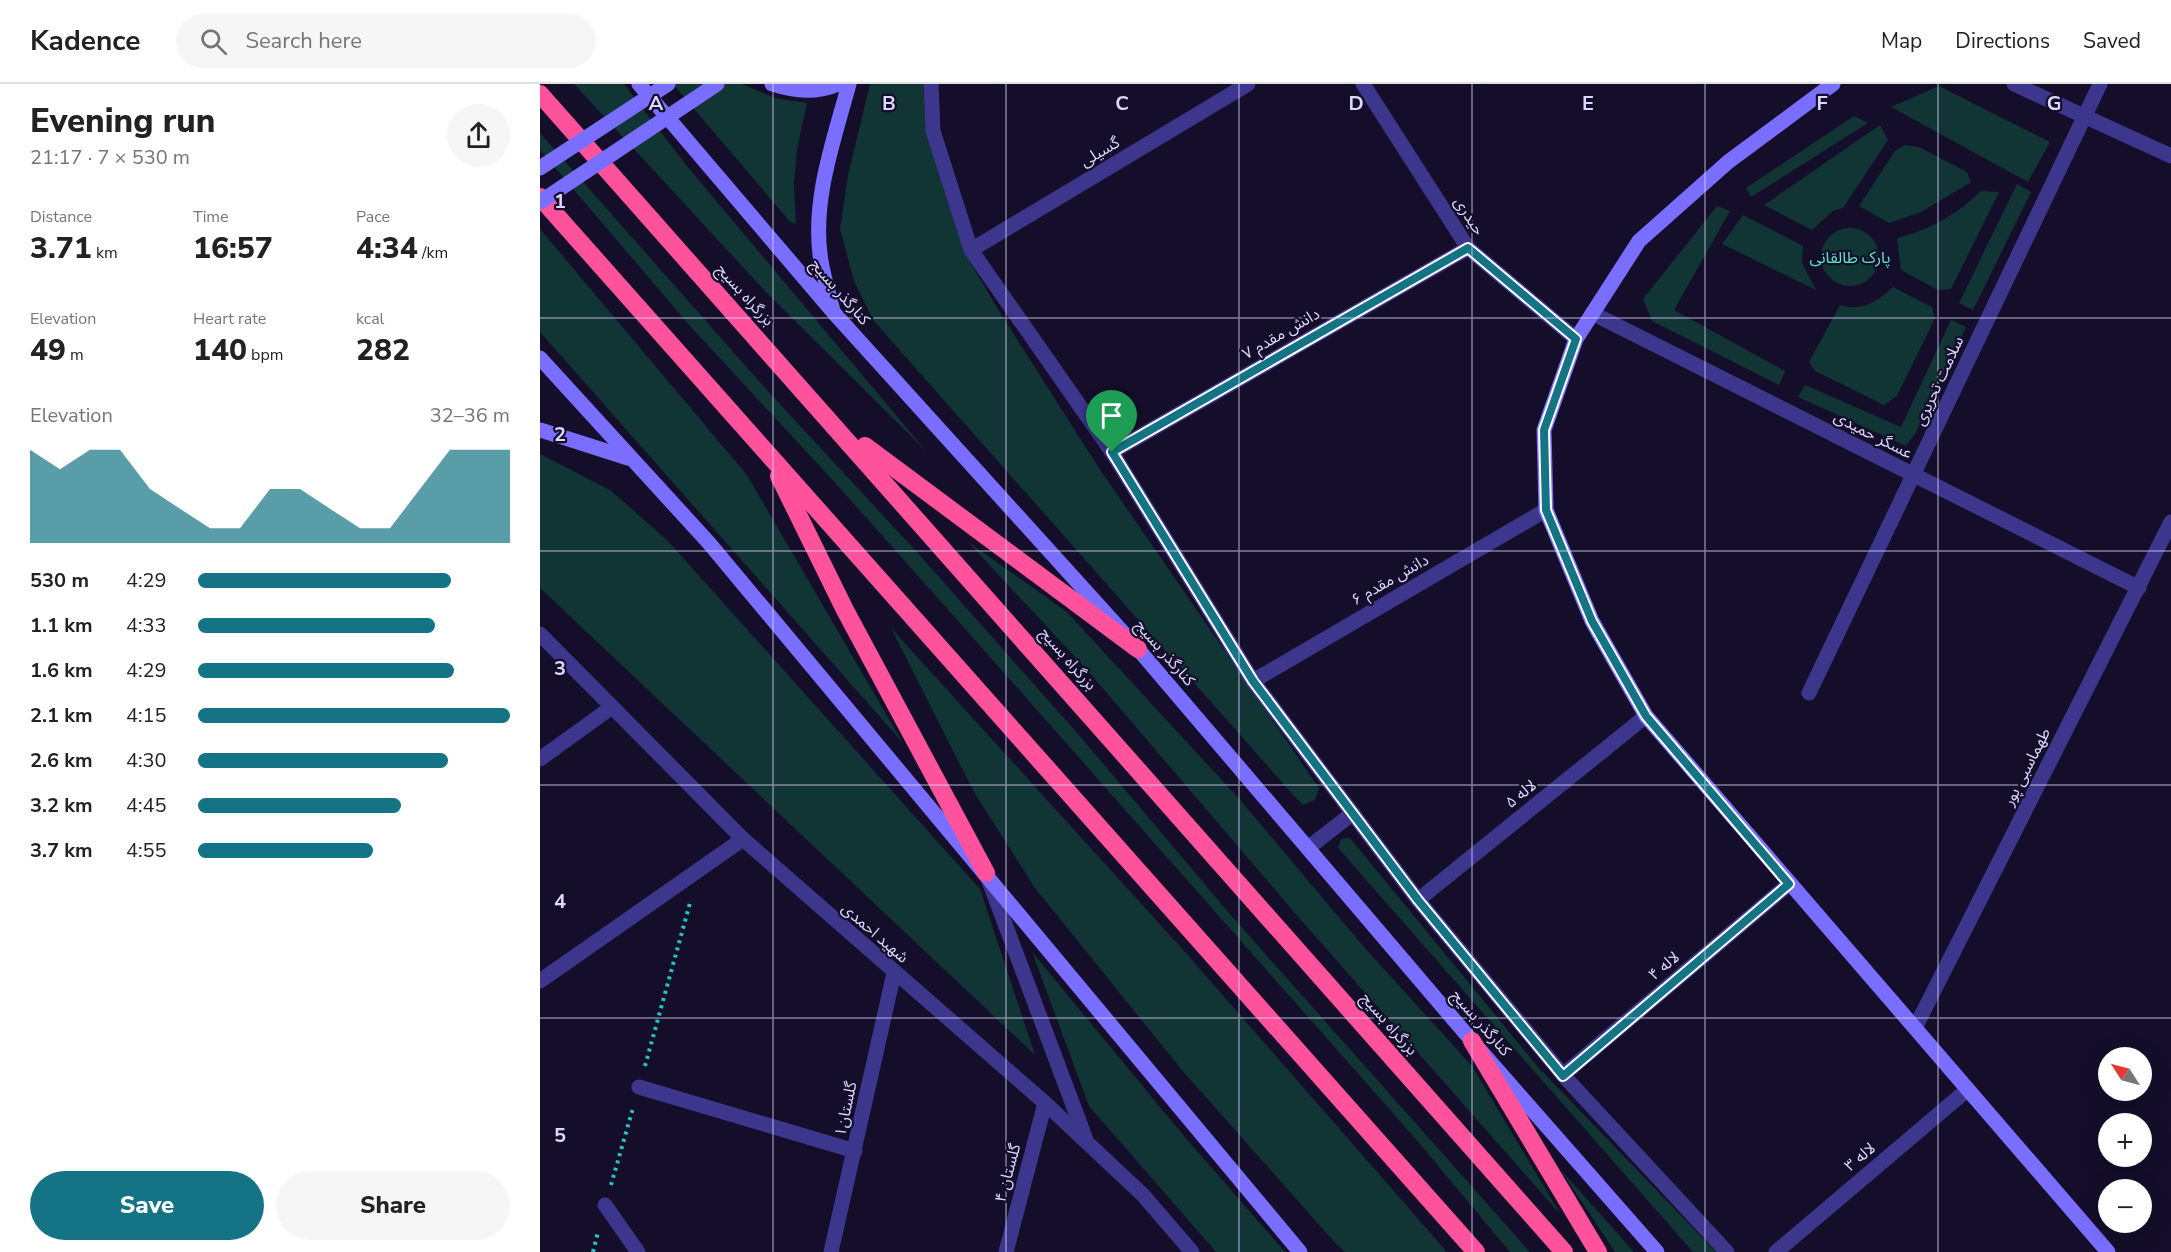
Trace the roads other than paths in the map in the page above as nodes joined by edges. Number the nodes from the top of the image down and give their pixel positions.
1 (639, 84) edge
2 (668, 84) edge
3 (717, 84) edge
4 (772, 84) edge
5 (838, 84) edge
6 (849, 84) edge
7 (931, 84) edge
8 (1248, 84) edge
9 (1363, 84) edge
10 (1833, 84) edge
11 (2014, 84) edge
12 (2100, 84) edge
13 (540, 94) edge
14 (2084, 117) junction
15 (2171, 156) edge
16 (540, 168) edge
17 (540, 197) edge
18 (540, 202) edge
19 (1468, 248) junction
20 (971, 250) junction
21 (1592, 313) junction
22 (834, 314) junction
23 (1576, 339) junction
24 (540, 358) edge
25 (835, 424) junction
26 (540, 430) edge
27 (1112, 452) junction
28 (769, 455) junction
29 (632, 459) junction
30 (1914, 476) junction
31 (1546, 510) junction
32 (2171, 522) edge
33 (2165, 550) edge
34 (2139, 588) junction
35 (540, 634) edge
36 (1138, 649) junction
37 (1253, 681) junction
38 (1809, 693) dead end
39 (612, 707) junction
40 (1646, 716) junction
41 (540, 759) edge
42 (1353, 813) junction
43 (743, 839) junction
44 (1308, 848) junction
45 (986, 873) junction
46 (1789, 884) junction
47 (1418, 900) junction
48 (894, 974) junction
49 (540, 981) edge
50 (1915, 1028) junction
51 (1472, 1041) junction
52 (1563, 1076) junction
53 (639, 1087) road end
54 (1967, 1090) junction
55 (1046, 1103) junction
56 (1086, 1140) junction
57 (855, 1151) junction
58 (605, 1205) road end
59 (638, 1252) edge
60 (831, 1252) edge
61 (1006, 1252) edge
62 (1192, 1252) edge
63 (1300, 1252) edge
64 (1476, 1252) edge
65 (1564, 1252) edge
66 (1598, 1252) edge
67 (1657, 1252) edge
68 (1727, 1252) edge
69 (1776, 1252) edge
70 (2108, 1252) edge

1 - 22 main road, کنارگذر بسیج
2 - 16 main road, bridge
3 - 18 main road, bridge
4 - 5 main road
6 - 22 main road
7 - 20 street
8 - 20 street, گسیلی
9 - 19 street, حیدری
10 - 21 main road
11 - 14 street
12 - 14 street, سلامت تحریری
13 - 25 highway, بزرگراه بسیج
14 - 15 street
14 - 30 street, سلامت تحریری
17 - 28 highway
19 - 23 street, حیدری
19 - 27 street, دانش مقدم ۷
20 - 27 street
21 - 23 main road
21 - 30 street, عسگر حمیدی
22 - 36 main road, کنارگذر بسیج
23 - 31 main road
24 - 29 main road
25 - 36 highway
25 - 65 highway, بزرگراه بسیج
26 - 29 main road
27 - 37 street
28 - 45 highway
28 - 64 highway
29 - 45 main road
30 - 34 street, عسگر حمیدی
30 - 38 street, سلامت تحریری
31 - 37 street, دانش مقدم ۶
31 - 40 main road
32 - 33 street, طهماسبی پور
33 - 34 street, طهماسبی پور
34 - 50 street, طهماسبی پور
35 - 39 street, شهید احمدی
36 - 44 main road, کنارگذر بسیج
37 - 42 street
39 - 41 street
39 - 43 street, شهید احمدی
40 - 46 main road
40 - 47 street, لاله ۵
42 - 44 street
42 - 47 street
43 - 48 street, شهید احمدی
43 - 49 street
44 - 51 main road, کنارگذر بسیج
45 - 56 street
45 - 63 main road
46 - 50 main road
46 - 52 street, لاله ۴
47 - 52 street
48 - 55 street, شهید احمدی
48 - 57 street, گلستان۱
50 - 54 main road
51 - 66 highway
51 - 67 main road, کنارگذر بسیج
52 - 68 street
53 - 57 street
54 - 69 street, لاله ۳
54 - 70 main road
55 - 56 street, شهید احمدی
55 - 61 street, گلستان ۴
56 - 62 street, شهید احمدی
57 - 60 street, گلستان۱
58 - 59 street

